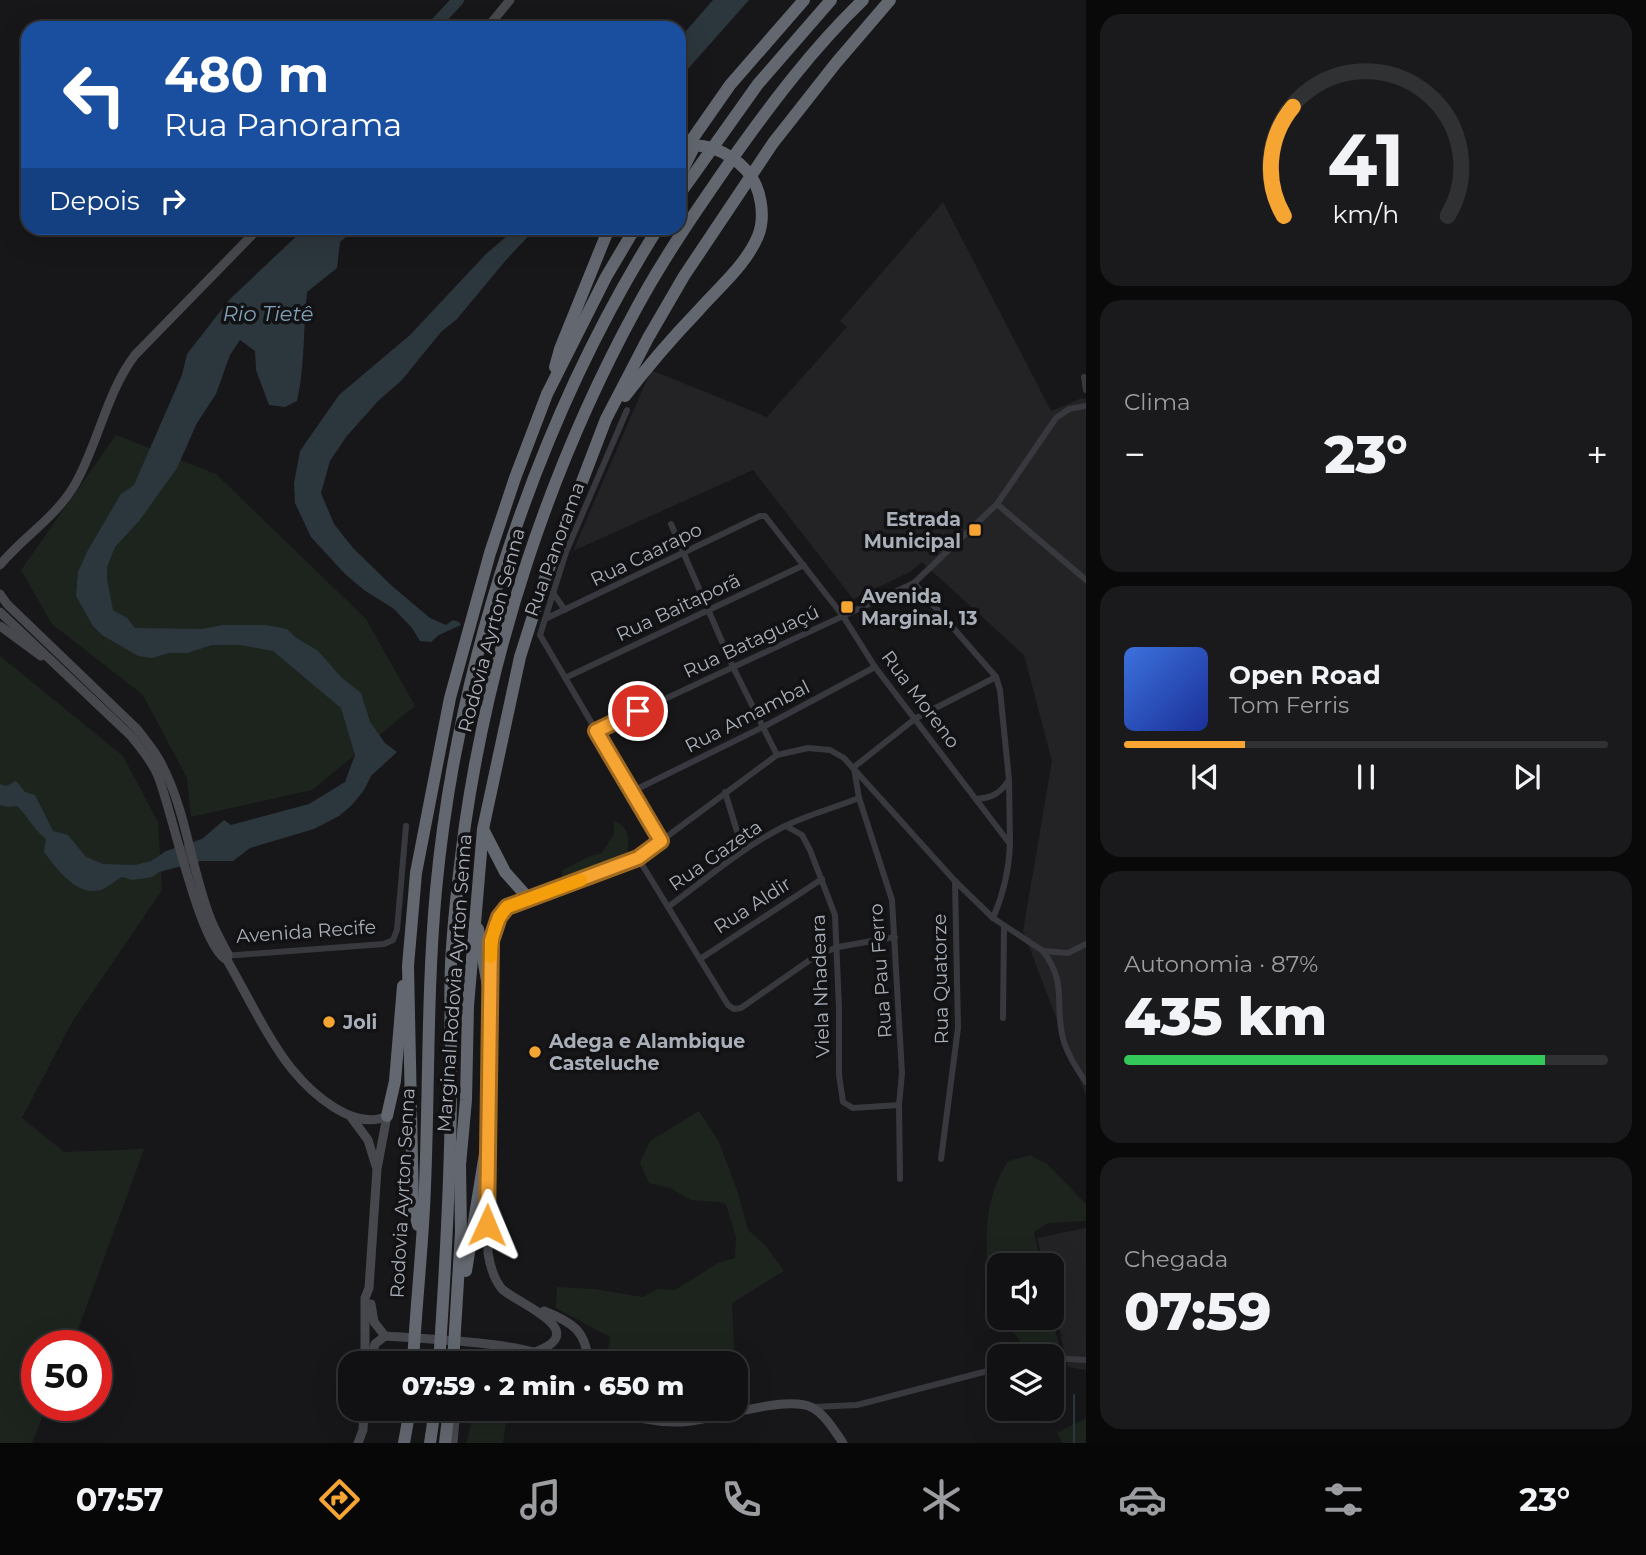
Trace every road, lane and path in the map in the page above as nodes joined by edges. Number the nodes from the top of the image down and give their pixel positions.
1 (510, 0) edge
2 (804, 0) edge
3 (831, 0) edge
4 (863, 0) edge
5 (890, 0) edge
6 (492, 21) edge
7 (730, 85) junction
8 (686, 145) edge
9 (686, 148) edge
10 (686, 164) edge
11 (686, 185) edge
12 (686, 225) edge
13 (252, 235) edge
14 (606, 235) edge
15 (631, 235) edge
16 (652, 235) edge
17 (680, 235) edge
18 (1084, 377) dead end
19 (1086, 390) edge
20 (547, 394) junction
21 (1086, 406) edge
22 (627, 410) dead end
23 (607, 419) junction
24 (997, 504) junction
25 (760, 516) joint
26 (671, 524) dead end
27 (685, 553) junction
28 (2, 561) edge
29 (804, 565) junction
30 (1086, 580) edge
31 (914, 583) junction
32 (553, 593) junction
33 (0, 594) edge
34 (565, 610) junction
35 (707, 610) junction
36 (0, 612) edge
37 (842, 617) junction
38 (545, 619) junction
39 (0, 626) edge
40 (733, 667) junction
41 (875, 667) junction
42 (58, 668) junction
43 (996, 677) junction
44 (565, 678) junction
45 (916, 718) junction
46 (763, 727) junction
47 (596, 731) junction
48 (777, 755) junction
49 (854, 767) junction
50 (1009, 780) junction
51 (633, 791) junction
52 (725, 792) junction
53 (859, 799) junction
54 (976, 799) junction
55 (406, 826) dead end
56 (786, 826) junction
57 (483, 829) junction
58 (184, 840) junction
59 (661, 841) junction
60 (1010, 844) junction
61 (743, 851) junction
62 (638, 858) junction
63 (822, 879) junction
64 (955, 881) junction
65 (530, 900) junction
66 (668, 907) junction
67 (475, 912) junction
68 (993, 918) junction
69 (1004, 926) junction
70 (895, 937) junction
71 (1086, 944) edge
72 (838, 947) junction
73 (1043, 951) junction
74 (226, 957) junction
75 (700, 959) junction
76 (408, 966) junction
77 (491, 1004) junction
78 (1003, 1018) dead end
79 (1086, 1082) edge
80 (899, 1105) junction
81 (387, 1115) junction
82 (350, 1116) junction
83 (487, 1141) junction
84 (942, 1158) dead end
85 (377, 1168) junction
86 (901, 1179) dead end
87 (421, 1237) junction
88 (369, 1288) junction
89 (536, 1308) junction
90 (456, 1330) junction
91 (389, 1336) junction
92 (367, 1351) edge
93 (372, 1351) edge
94 (414, 1351) edge
95 (440, 1351) edge
96 (454, 1351) edge
97 (522, 1351) edge
98 (539, 1351) edge
99 (587, 1351) edge
100 (1064, 1359) edge
101 (1086, 1360) edge
102 (987, 1371) edge
103 (811, 1407) junction
104 (748, 1410) edge
105 (363, 1421) edge
106 (408, 1421) edge
107 (433, 1421) edge
108 (448, 1421) edge
109 (455, 1421) edge
110 (662, 1421) edge
111 (683, 1421) edge
112 (358, 1443) edge
113 (404, 1443) edge
114 (430, 1443) edge
115 (445, 1443) edge
116 (453, 1443) edge
117 (843, 1443) edge

1 - 6 main road
2 - 7 highway
3 - 11 highway
4 - 12 highway, Rodovia Ayrton Senna
5 - 23 highway, Marginal Rodovia Ayrton Senna
7 - 9 highway
7 - 10 highway
8 - 23 highway
13 - 28 main road
14 - 20 highway
15 - 20 highway, Marginal Rodovia Ayrton Senna
16 - 87 highway, Rodovia Ayrton Senna
17 - 95 highway, Rodovia Ayrton Senna
18 - 19 street
20 - 76 highway, Marginal Rodovia Ayrton Senna
21 - 24 street
22 - 32 street, Rua Panorama
23 - 57 highway, Marginal Rodovia Ayrton Senna
24 - 30 street
24 - 31 street
25 - 27 street, Rua Caarapo
25 - 29 street, Rua Moreno
26 - 27 street
27 - 34 street, Rua Caarapo
27 - 35 street
29 - 35 street, Rua Baitaporã
29 - 37 street, Rua Moreno
31 - 37 street, Rua Bataguaçú
31 - 43 street
32 - 34 street
32 - 38 street, Rua Panorama
33 - 58 main road
34 - 38 street, Rua Caarapo
35 - 40 street
35 - 44 street, Rua Baitaporã
36 - 42 main road
37 - 40 street, Rua Bataguaçú
37 - 41 street, Rua Moreno
38 - 44 street, Rua Panorama
39 - 42 main road
40 - 46 street
40 - 47 street, Rua Bataguaçú
41 - 45 street, Rua Moreno
41 - 46 street, Rua Amambal
42 - 58 main road
43 - 45 street
43 - 50 street
44 - 47 street, Rua Panorama
45 - 49 street
45 - 54 street, Rua Moreno
46 - 48 street
46 - 51 street, Rua Amambal
47 - 51 street, Rua Panorama
48 - 49 street
48 - 52 street
49 - 53 street, Rua Pau Ferro
49 - 64 street
50 - 54 street
50 - 60 street
51 - 59 street, Rua Panorama
52 - 59 street
52 - 61 street
53 - 56 street, Rua Gazeta
53 - 70 street, Rua Pau Ferro
54 - 60 street, Rua Moreno
55 - 74 street, Avenida Recife
56 - 61 street, Rua Gazeta
56 - 63 street, Viela Nhadeara
57 - 65 highway
57 - 67 highway, Marginal Rodovia Ayrton Senna
58 - 74 main road
59 - 62 street
60 - 68 street
61 - 66 street, Rua Gazeta
62 - 65 street
62 - 66 street
63 - 72 street, Viela Nhadeara
63 - 75 street, Rua Aldir
64 - 68 street
64 - 84 street, Rua Quatorze
65 - 77 street
66 - 75 street
67 - 77 highway
67 - 90 highway, Marginal Rodovia Ayrton Senna
68 - 69 street
69 - 73 street
69 - 78 street
70 - 72 street
70 - 80 street, Rua Pau Ferro
71 - 73 street
72 - 75 street
72 - 80 street, Viela Nhadeara
73 - 79 street
74 - 82 main road
76 - 81 highway
76 - 87 highway
77 - 83 main road
80 - 86 street, Rua Pau Ferro
81 - 82 main road
81 - 85 main road
82 - 85 main road
83 - 89 main road
83 - 90 highway
85 - 88 main road
87 - 94 highway, Rodovia Ayrton Senna
88 - 91 main road
88 - 92 main road
89 - 98 main road
89 - 99 main road
90 - 96 highway, Marginal Rodovia Ayrton Senna
91 - 93 main road
91 - 97 main road
100 - 101 street
102 - 103 street
103 - 104 main road
103 - 117 main road
105 - 112 main road
106 - 113 highway
107 - 114 highway
108 - 115 highway
109 - 116 main road
110 - 111 main road

